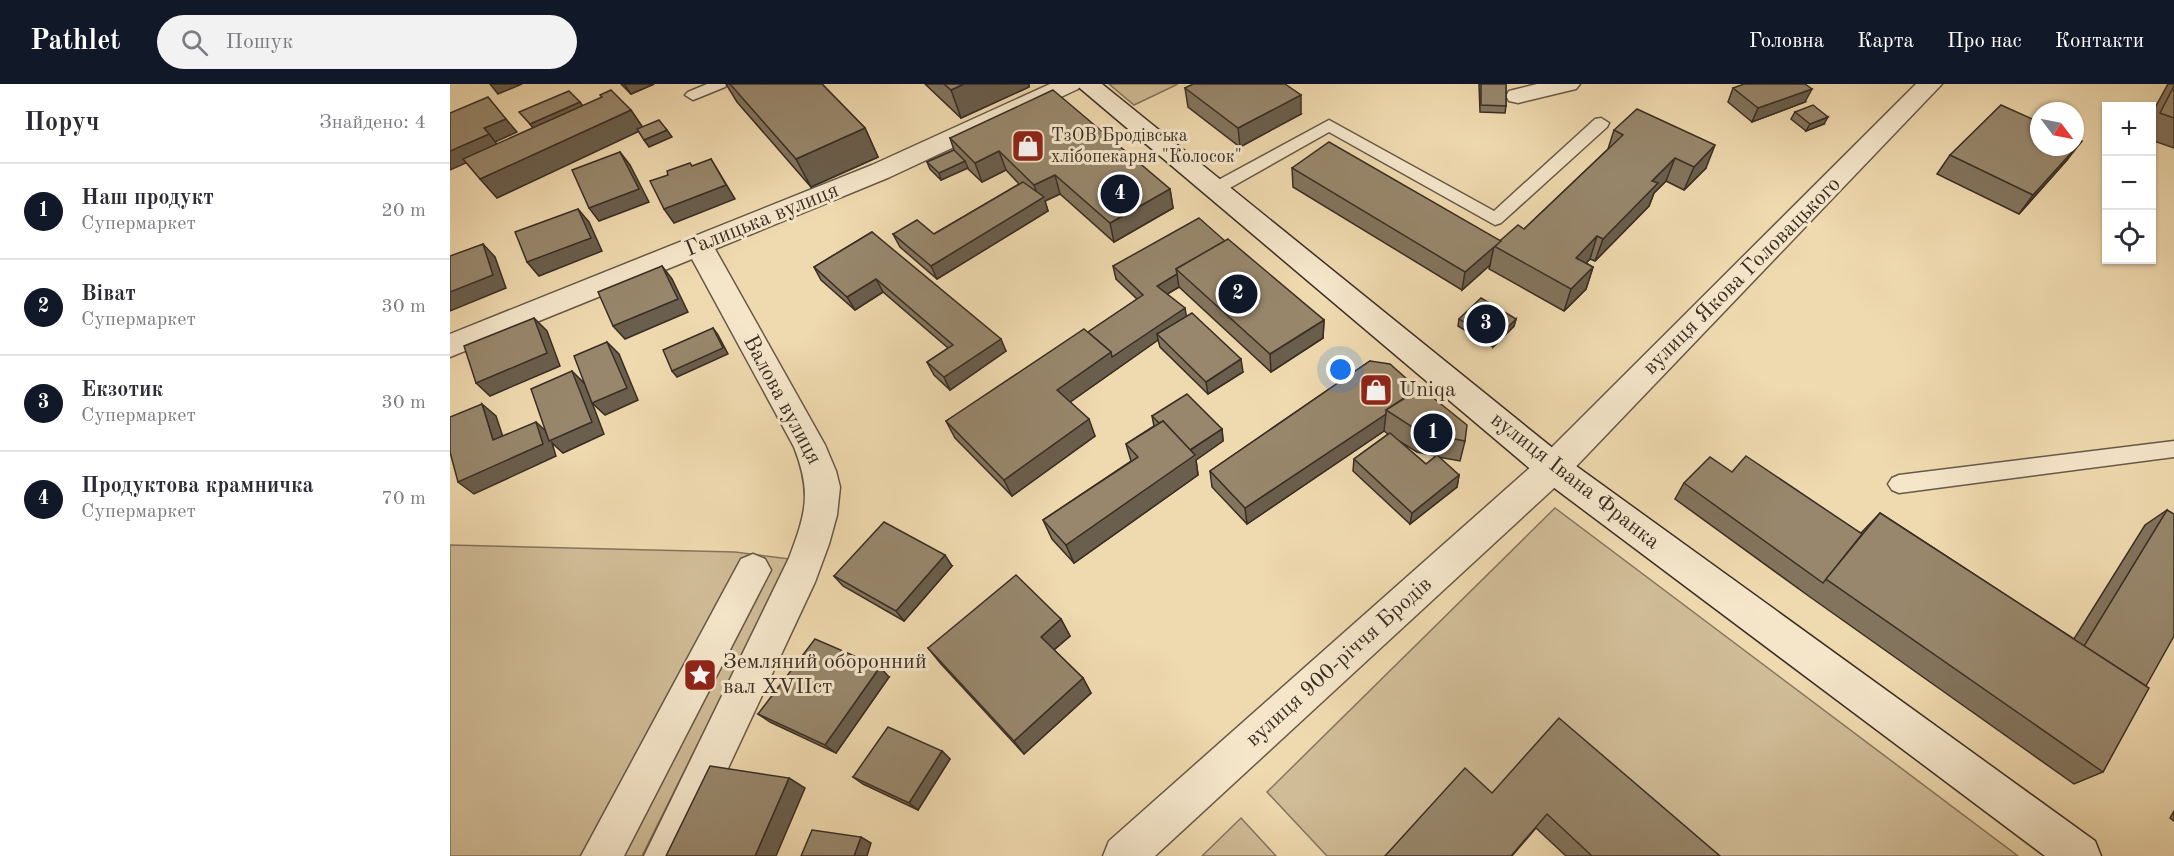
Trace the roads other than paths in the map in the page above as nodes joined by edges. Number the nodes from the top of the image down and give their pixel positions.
1 (720, 84) edge
2 (1070, 84) edge
3 (1087, 84) edge
4 (1568, 84) edge
5 (1930, 84) edge
6 (693, 95) dead end
7 (1518, 96) dead end
8 (1601, 123) dead end
9 (1215, 189) junction
10 (699, 245) junction
11 (450, 346) edge
12 (2174, 449) edge
13 (1553, 468) junction
14 (1899, 484) dead end
15 (753, 570) dead end
16 (602, 856) edge
17 (665, 856) edge
18 (1124, 856) edge
19 (2080, 856) edge

1 - 6 lane
2 - 10 street, Галицька вулиця
3 - 9 street, вулиця Івана Франка
4 - 7 street
5 - 13 street, вулиця Якова Головацького
8 - 9 lane
9 - 13 street, вулиця Івана Франка
10 - 11 street, Галицька вулиця
10 - 17 street, Валова вулиця
12 - 14 lane
13 - 18 street, вулиця 900-річчя Бродів
13 - 19 street, вулиця Івана Франка
15 - 16 street

